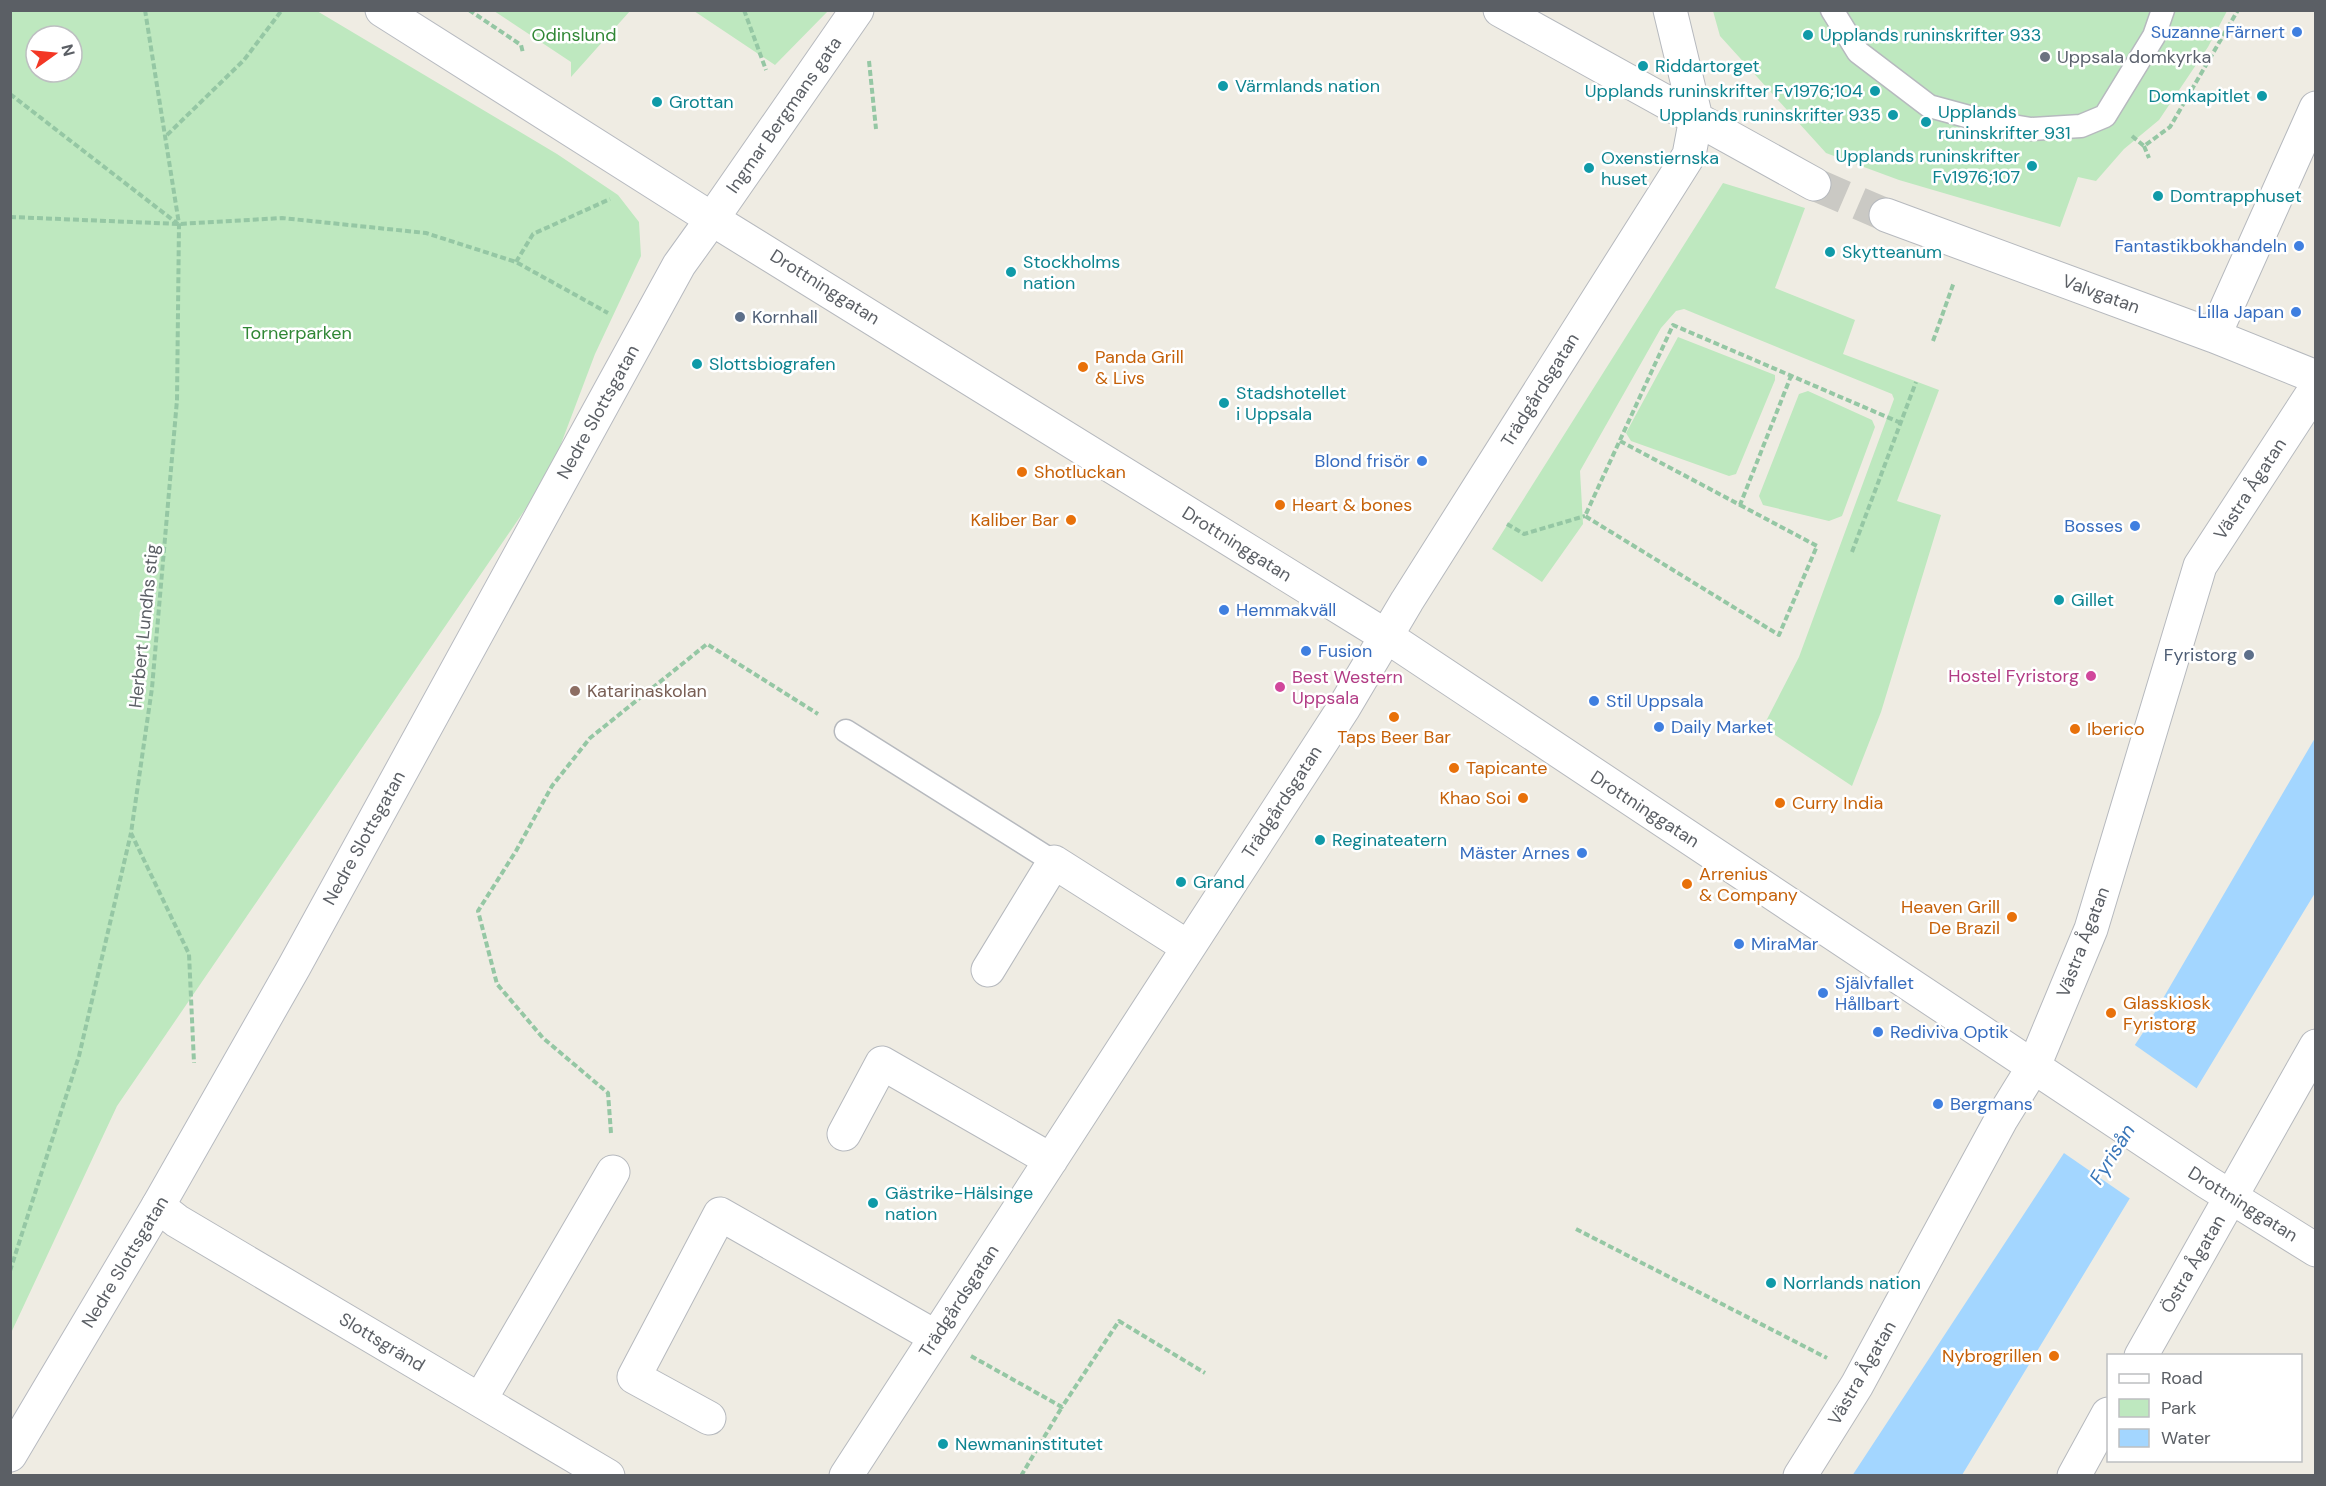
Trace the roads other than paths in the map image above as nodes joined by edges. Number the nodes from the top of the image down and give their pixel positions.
1 (382, 10) edge
2 (857, 10) edge
3 (1500, 10) edge
4 (1670, 10) edge
5 (1832, 10) edge
6 (2163, 10) edge
7 (2316, 108) edge
8 (1696, 118) junction
9 (1814, 184) tunnel mouth
10 (1886, 215) tunnel mouth
11 (712, 219) junction
12 (2214, 336) junction
13 (2316, 376) edge
14 (2316, 388) edge
15 (1386, 636) junction
16 (846, 731) road end
17 (1054, 862) junction
18 (1188, 947) junction
19 (988, 970) dead end
20 (2316, 1046) edge
21 (2034, 1066) junction
22 (844, 1134) dead end
23 (1051, 1160) junction
24 (613, 1173) road end
25 (2232, 1198) junction
26 (158, 1206) junction
27 (2316, 1250) edge
28 (936, 1336) junction
29 (2142, 1354) edge
30 (480, 1400) junction
31 (709, 1418) dead end
32 (2107, 1418) edge
33 (10, 1455) edge
34 (608, 1476) edge
35 (846, 1476) edge
36 (1800, 1476) edge
37 (2074, 1476) edge

1 - 11 street, Drottninggatan
2 - 11 street, Ingmar Bergmans gata
3 - 8 street
4 - 8 street
5 - 6 lane
7 - 12 street
8 - 9 street
8 - 15 street, Trädgårdsgatan
10 - 12 street, Valvgatan
11 - 15 street, Drottninggatan
11 - 26 street, Nedre Slottsgatan
12 - 13 street, Valvgatan
14 - 21 street, Västra Ågatan
15 - 18 street, Trädgårdsgatan
15 - 21 street, Drottninggatan
16 - 17 lane
17 - 18 street
17 - 19 street
18 - 23 street, Trädgårdsgatan
20 - 25 street, Östra Ågatan
21 - 25 street, Drottninggatan
21 - 36 street, Västra Ågatan
22 - 23 street
23 - 28 street, Trädgårdsgatan
24 - 30 street
25 - 27 street, Drottninggatan
25 - 29 street, Östra Ågatan
26 - 30 street, Slottsgränd
26 - 33 street, Nedre Slottsgatan
28 - 31 street
28 - 35 street, Trädgårdsgatan
30 - 34 street, Slottsgränd
32 - 37 street

